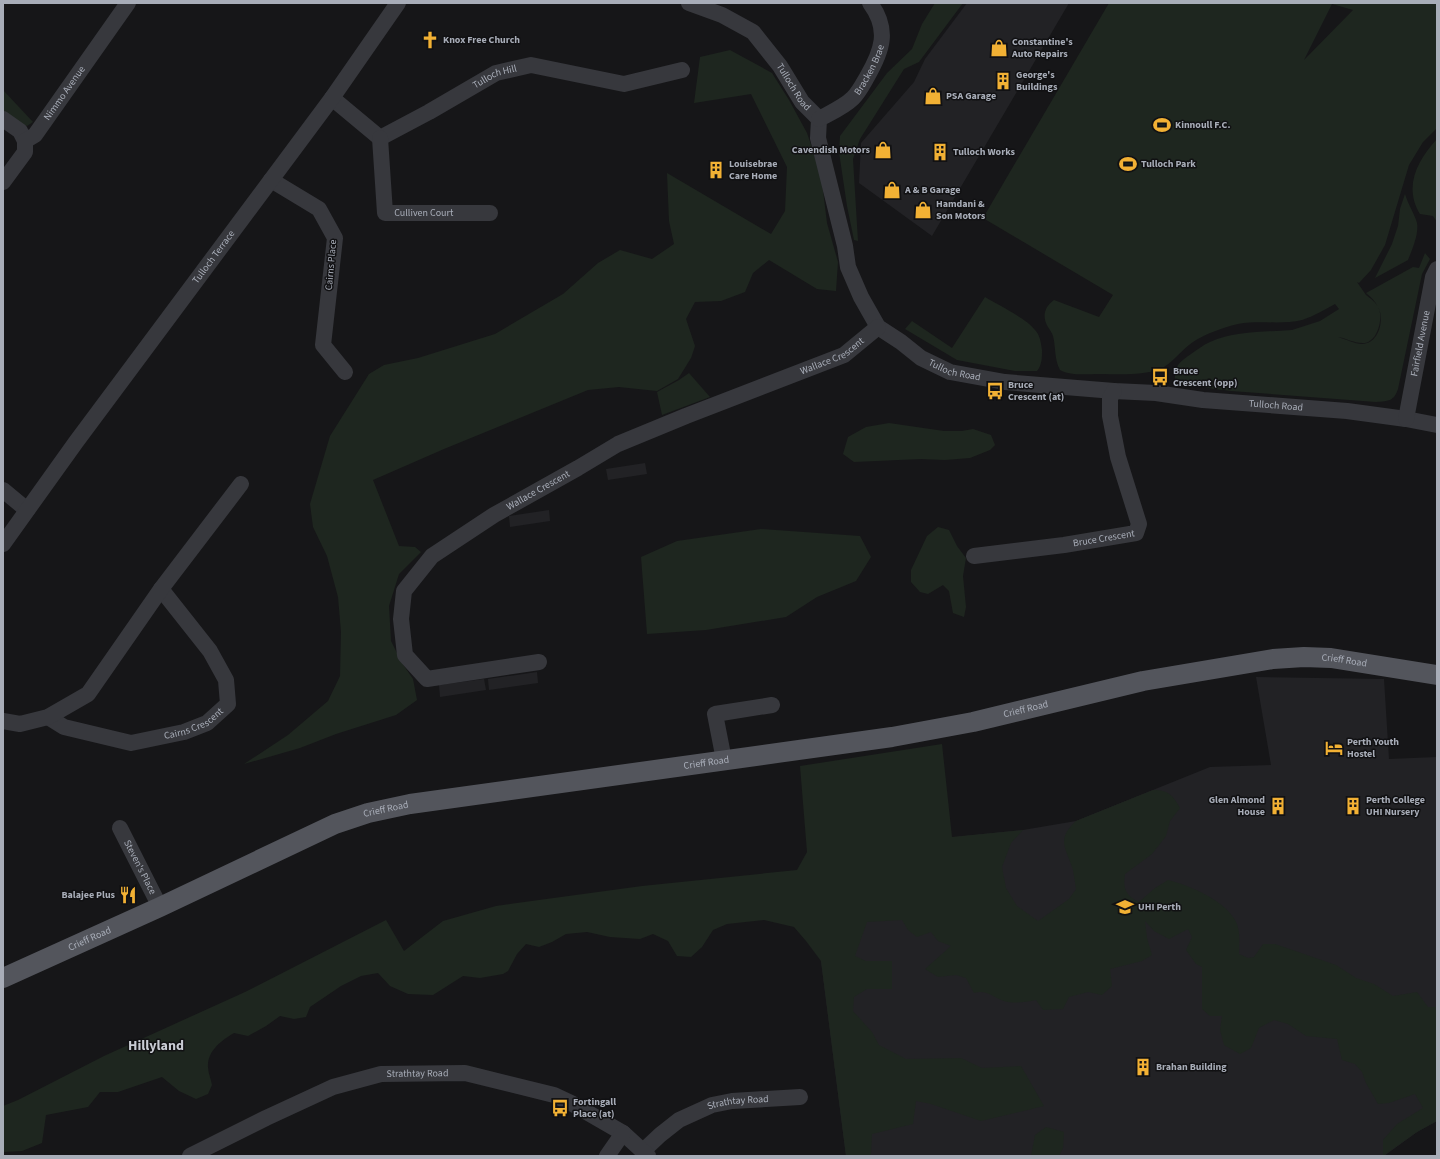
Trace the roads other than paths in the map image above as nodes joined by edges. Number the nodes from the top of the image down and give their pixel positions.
1 (128, 3) edge
2 (398, 3) edge
3 (689, 3) edge
4 (870, 3) edge
5 (682, 70) dead end
6 (332, 98) junction
7 (3, 119) edge
8 (819, 119) junction
9 (380, 138) junction
10 (25, 141) junction
11 (271, 180) junction
12 (3, 182) edge
13 (490, 213) dead end
14 (1437, 269) edge
15 (878, 327) junction
16 (345, 372) dead end
17 (1114, 391) junction
18 (1406, 419) junction
19 (1437, 425) edge
20 (240, 484) dead end
21 (3, 490) edge
22 (27, 510) junction
23 (3, 544) edge
24 (974, 556) dead end
25 (162, 589) junction
26 (539, 662) dead end
27 (1437, 675) edge
28 (772, 705) dead end
29 (48, 717) junction
30 (3, 721) edge
31 (724, 760) junction
32 (120, 828) dead end
33 (160, 907) junction
34 (3, 978) edge
35 (800, 1097) dead end
36 (623, 1133) junction
37 (646, 1153) edge
38 (190, 1156) edge
39 (607, 1156) edge

1 - 10 street, Nimmo Avenue
2 - 6 street, Tulloch Terrace
3 - 8 street, Tulloch Road
4 - 8 street, Bracken Brae
5 - 9 street, Tulloch Hill
6 - 9 street
6 - 11 street, Tulloch Terrace
7 - 10 street
8 - 15 street, Tulloch Road
9 - 13 street, Culliven Court
10 - 12 street
11 - 16 street, Cairns Place
11 - 22 street, Tulloch Terrace
14 - 18 street, Fairfield Avenue
15 - 17 street, Tulloch Road
15 - 26 street, Wallace Crescent
17 - 18 street, Tulloch Road
17 - 24 street, Bruce Crescent
18 - 19 street, Tulloch Road
20 - 25 street
21 - 22 street
22 - 23 street, Tulloch Terrace
25 - 29 street
25 - 29 street, Cairns Crescent
27 - 31 main road, Crieff Road
28 - 31 street
29 - 30 street
31 - 33 main road, Crieff Road
32 - 33 street, Steven's Place
33 - 34 main road, Crieff Road
35 - 37 street, Strathtay Road
36 - 37 street, Strathtay Road
36 - 38 street, Strathtay Road
36 - 39 street

